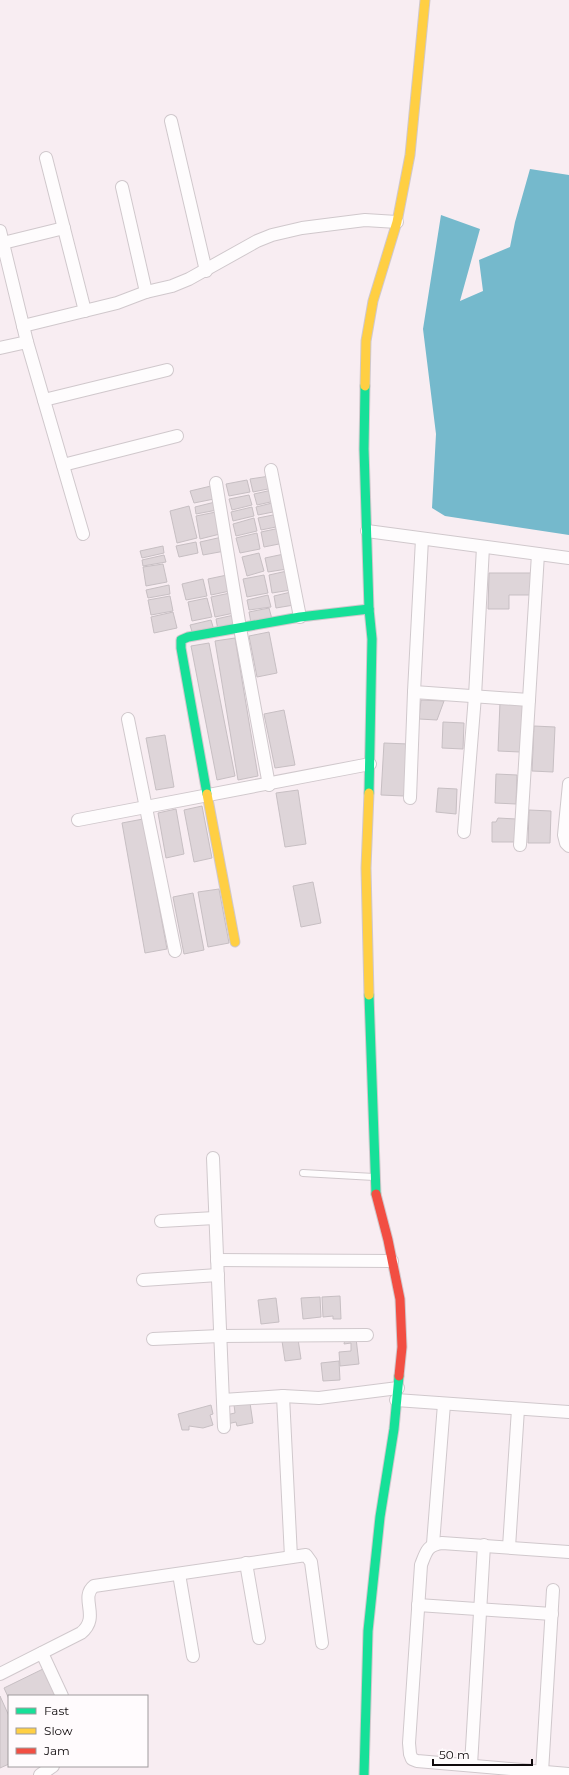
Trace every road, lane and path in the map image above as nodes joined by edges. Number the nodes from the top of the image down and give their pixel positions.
1 (425, 0) edge
2 (171, 121) dead end
3 (46, 158) dead end
4 (122, 187) dead end
5 (397, 222) junction
6 (64, 228) junction
7 (0, 231) edge
8 (3, 243) junction
9 (206, 271) junction
10 (146, 292) junction
11 (85, 311) junction
12 (23, 326) junction
13 (27, 342) junction
14 (0, 348) edge
15 (167, 370) dead end
16 (44, 400) junction
17 (177, 436) dead end
18 (63, 465) junction
19 (271, 470) dead end
20 (216, 483) dead end
21 (367, 531) junction
22 (83, 534) dead end
23 (422, 539) junction
24 (483, 547) junction
25 (538, 554) junction
26 (569, 558) edge
27 (369, 609) junction
28 (300, 617) junction
29 (240, 628) junction
30 (414, 692) junction
31 (475, 696) junction
32 (529, 700) junction
33 (128, 719) dead end
34 (370, 764) junction
35 (569, 784) edge
36 (269, 785) junction
37 (207, 796) junction
38 (410, 798) dead end
39 (145, 808) junction
40 (78, 820) dead end
41 (464, 832) dead end
42 (520, 845) dead end
43 (569, 846) edge
44 (235, 942) dead end
45 (175, 951) dead end
46 (213, 1158) dead end
47 (303, 1173) dead end
48 (375, 1178) junction
49 (215, 1218) junction
50 (162, 1221) dead end
51 (217, 1260) junction
52 (392, 1262) junction
53 (218, 1276) junction
54 (143, 1280) dead end
55 (367, 1335) dead end
56 (220, 1336) junction
57 (153, 1339) dead end
58 (398, 1388) junction
59 (283, 1396) junction
60 (223, 1400) junction
61 (396, 1400) junction
62 (444, 1404) junction
63 (518, 1409) junction
64 (569, 1412) edge
65 (224, 1427) dead end
66 (433, 1544) junction
67 (484, 1545) junction
68 (509, 1547) junction
69 (569, 1552) edge
70 (291, 1557) junction
71 (246, 1563) junction
72 (178, 1574) junction
73 (553, 1590) dead end
74 (418, 1605) junction
75 (480, 1609) junction
76 (552, 1614) junction
77 (259, 1638) dead end
78 (322, 1643) dead end
79 (42, 1653) junction
80 (194, 1656) dead end
81 (0, 1674) edge
82 (62, 1695) edge
83 (470, 1765) junction
84 (52, 1767) edge
85 (454, 1769) edge
86 (542, 1772) junction
87 (569, 1774) edge
88 (40, 1775) edge
89 (364, 1775) edge

1 - 5 street
2 - 9 street
3 - 6 street
4 - 10 street
5 - 9 street
5 - 21 street
6 - 8 street
6 - 11 street
7 - 8 street
8 - 12 street
9 - 10 street
10 - 11 street
11 - 12 street
12 - 13 street
13 - 14 street
13 - 16 street
15 - 16 street
16 - 18 street
17 - 18 street
18 - 22 street
19 - 28 street
20 - 29 street
21 - 23 street
21 - 27 street
23 - 24 street
23 - 30 street
24 - 25 street
24 - 31 street
25 - 26 street
25 - 32 street
27 - 28 street
27 - 34 street
28 - 29 street
29 - 36 street
29 - 37 street
30 - 31 street
30 - 38 street
31 - 32 street
31 - 41 street
32 - 42 street
33 - 39 street
34 - 36 street
34 - 48 street
35 - 43 street
36 - 37 street
37 - 39 street
37 - 44 street
39 - 40 street
39 - 45 street
46 - 49 street
47 - 48 lane
48 - 52 street
49 - 50 street
49 - 51 street
51 - 52 street
51 - 53 street
52 - 58 street
53 - 54 street
53 - 56 street
55 - 56 street
56 - 57 street
56 - 60 street
58 - 59 street
58 - 61 street
59 - 60 street
59 - 70 street
60 - 65 street
61 - 62 street
61 - 89 street
62 - 63 street
62 - 66 street
63 - 64 street
63 - 68 street
66 - 67 street
66 - 74 street
67 - 68 street
67 - 75 street
68 - 69 street
70 - 71 street
70 - 78 street
71 - 72 street
71 - 77 street
72 - 79 street
72 - 80 street
73 - 76 street
74 - 75 street
74 - 85 street
75 - 76 street
75 - 83 street
76 - 86 street
79 - 81 street
79 - 82 street
83 - 85 street
83 - 86 street
84 - 88 street
86 - 87 street

